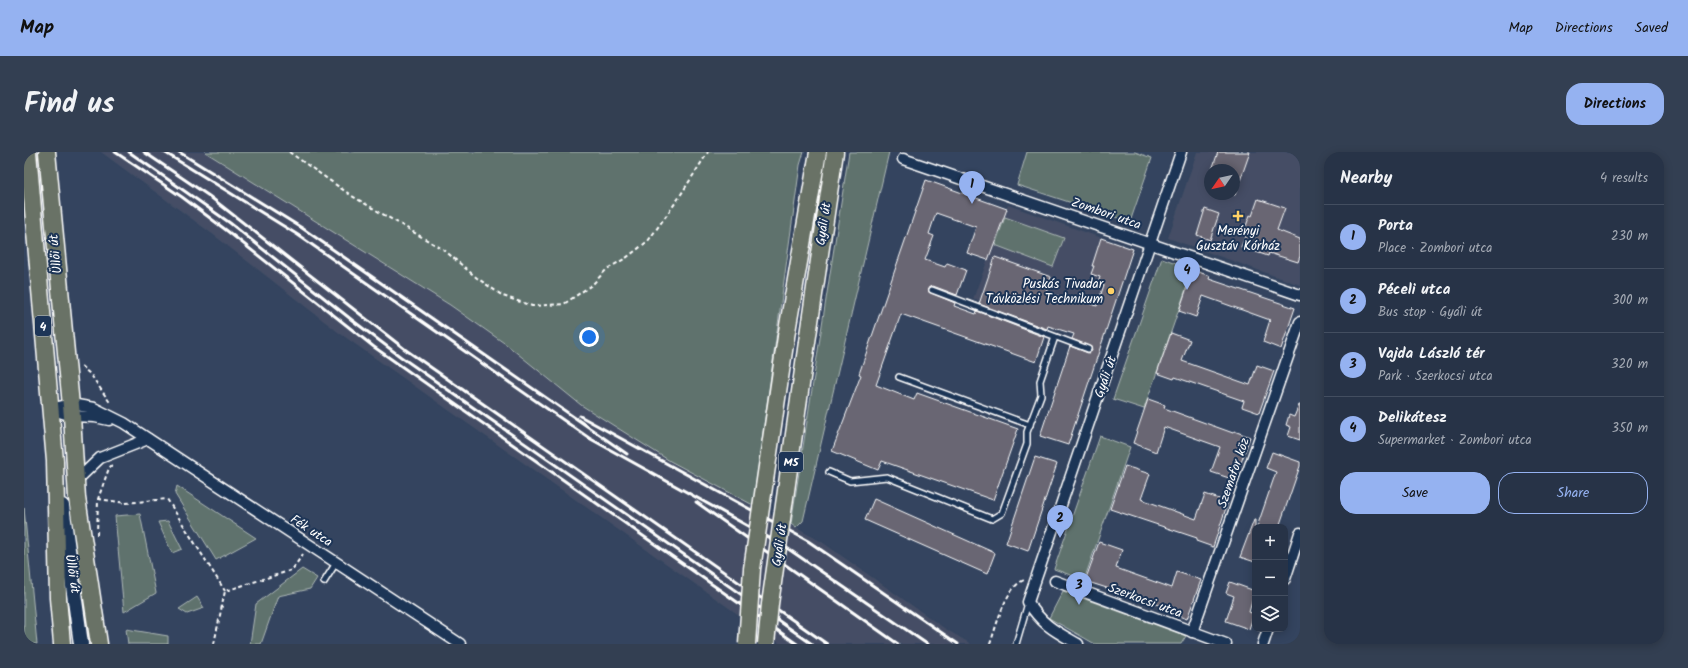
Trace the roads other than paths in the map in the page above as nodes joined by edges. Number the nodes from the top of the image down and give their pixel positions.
1 (28, 152) edge
2 (47, 152) edge
3 (818, 152) edge
4 (835, 152) edge
5 (1181, 152) edge
6 (903, 159) dead end
7 (28, 188) edge
8 (1152, 243) junction
9 (932, 290) dead end
10 (1300, 295) edge
11 (1300, 322) edge
12 (1055, 336) junction
13 (1088, 349) dead end
14 (899, 377) dead end
15 (50, 409) junction
16 (72, 410) junction
17 (1030, 425) junction
18 (148, 439) junction
19 (54, 461) junction
20 (829, 472) dead end
21 (77, 480) junction
22 (77, 498) junction
23 (1300, 533) edge
24 (336, 563) junction
25 (1288, 569) edge
26 (324, 582) dead end
27 (1055, 582) dead end
28 (76, 600) junction
29 (1028, 602) junction
30 (1267, 632) edge
31 (1197, 637) edge
32 (62, 644) edge
33 (81, 644) edge
34 (99, 644) edge
35 (460, 644) edge
36 (747, 644) edge
37 (766, 644) edge
38 (1016, 644) edge
39 (1078, 644) edge
40 (1226, 644) edge
41 (1263, 644) edge

1 - 7 main road, Üllői út / 4
2 - 16 main road, Üllői út / 4
3 - 36 main road, Gyáli út / M5, bridge
4 - 37 main road, Gyáli út / M5, bridge
5 - 8 street, Gyáli út
6 - 8 street, Zombori utca
7 - 15 main road, Üllői út / 4
8 - 10 street, Zombori utca
8 - 29 street, Gyáli út
9 - 12 lane
11 - 31 street, Szemafor köz
12 - 13 lane
12 - 17 lane
14 - 17 lane
15 - 16 street, Fék utca
15 - 19 main road, Üllői út / 4
16 - 18 street, Fék utca
16 - 21 main road, Üllői út / 4
17 - 20 lane
18 - 21 street
18 - 24 street, Fék utca
19 - 28 main road, Üllői út
19 - 32 main road
21 - 22 main road, Üllői út / 4
22 - 28 main road, Üllői út
22 - 34 main road
23 - 25 street
24 - 26 lane
24 - 35 street, Fék utca
27 - 31 street, Szerkocsi utca
28 - 33 main road
29 - 38 lane
29 - 39 street
30 - 41 street
31 - 40 street, Szerkocsi utca

